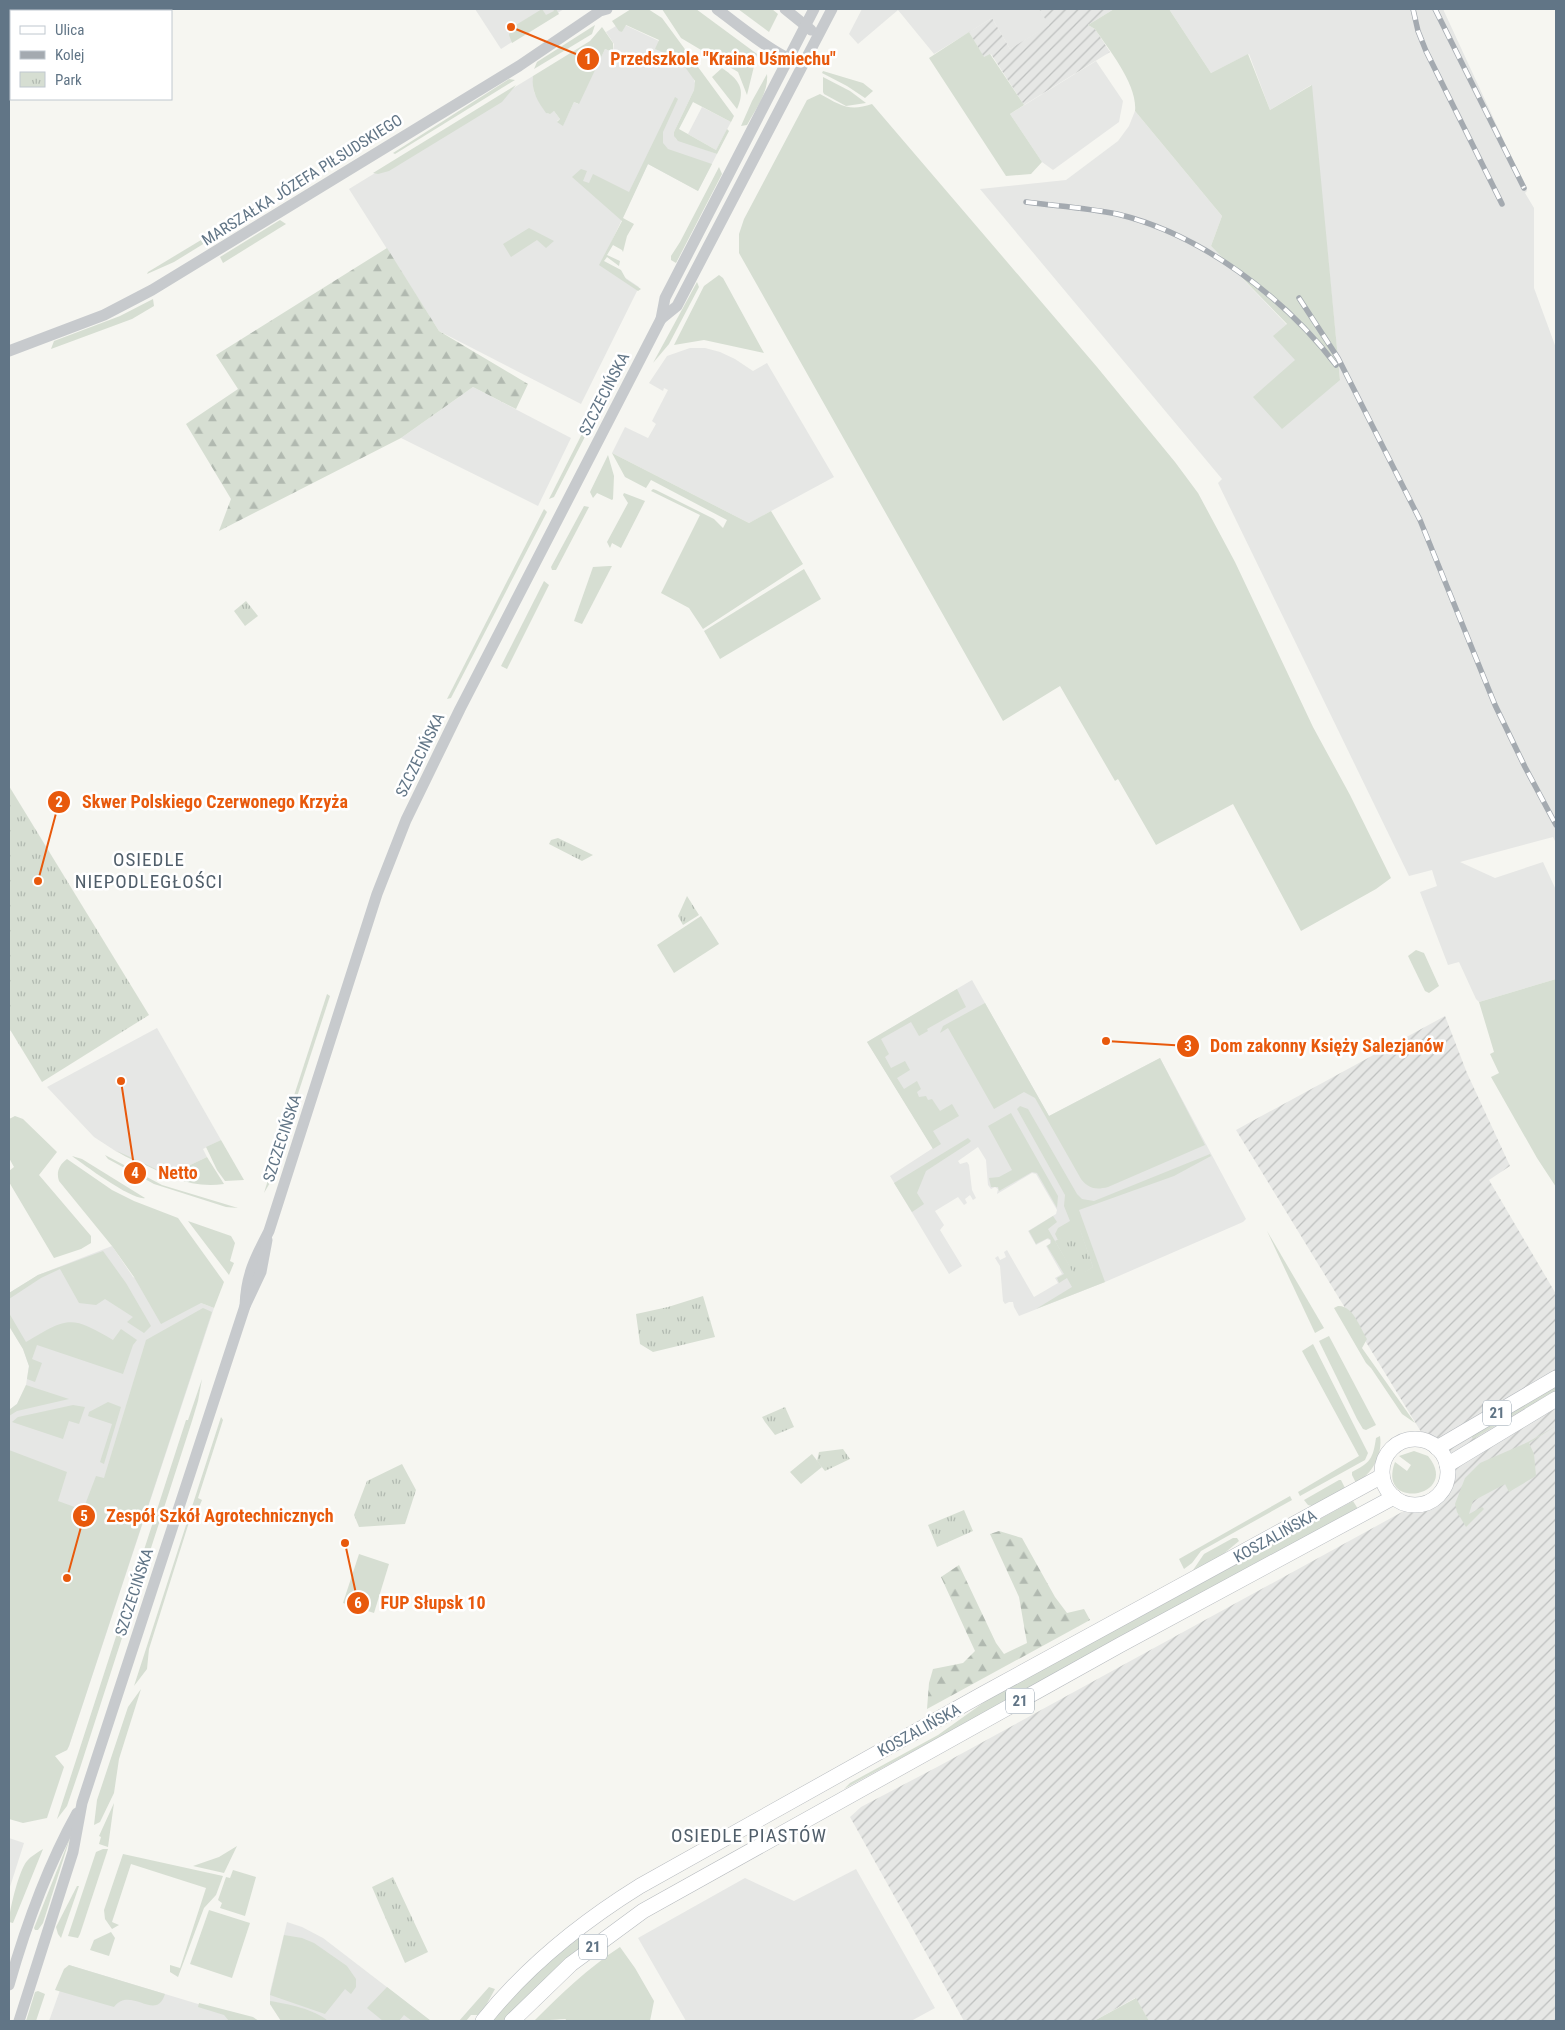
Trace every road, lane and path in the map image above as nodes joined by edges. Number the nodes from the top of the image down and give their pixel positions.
1 (717, 9) edge
2 (785, 9) edge
3 (814, 9) edge
4 (832, 9) edge
5 (603, 10) edge
6 (805, 26) junction
7 (819, 35) junction
8 (788, 59) junction
9 (805, 62) junction
10 (661, 319) junction
11 (9, 351) edge
12 (1556, 1378) edge
13 (1556, 1399) edge
14 (1437, 1448) junction
15 (1447, 1465) junction
16 (1382, 1476) junction
17 (1394, 1497) junction
18 (82, 1803) junction
19 (9, 1985) edge
20 (20, 2021) edge
21 (483, 2021) edge
22 (512, 2021) edge

1 - 8 street
2 - 6 street
3 - 6 street, SZCZECIŃSKA
4 - 7 street, SZCZECIŃSKA
5 - 11 street, MARSZAŁKA JÓZEFA PIŁSUDSKIEGO
6 - 7 street
6 - 8 street, SZCZECIŃSKA
7 - 9 street, SZCZECIŃSKA
8 - 9 street
8 - 10 street, SZCZECIŃSKA
9 - 10 street, SZCZECIŃSKA
10 - 18 street, SZCZECIŃSKA
12 - 14 main road, 21
13 - 15 main road, 21
14 - 15 main road
14 - 16 main road
15 - 17 main road
16 - 17 main road
16 - 21 main road, KOSZALIŃSKA / 21
17 - 22 main road, KOSZALIŃSKA / 21
18 - 19 street, SZCZECIŃSKA
18 - 20 street, SZCZECIŃSKA

